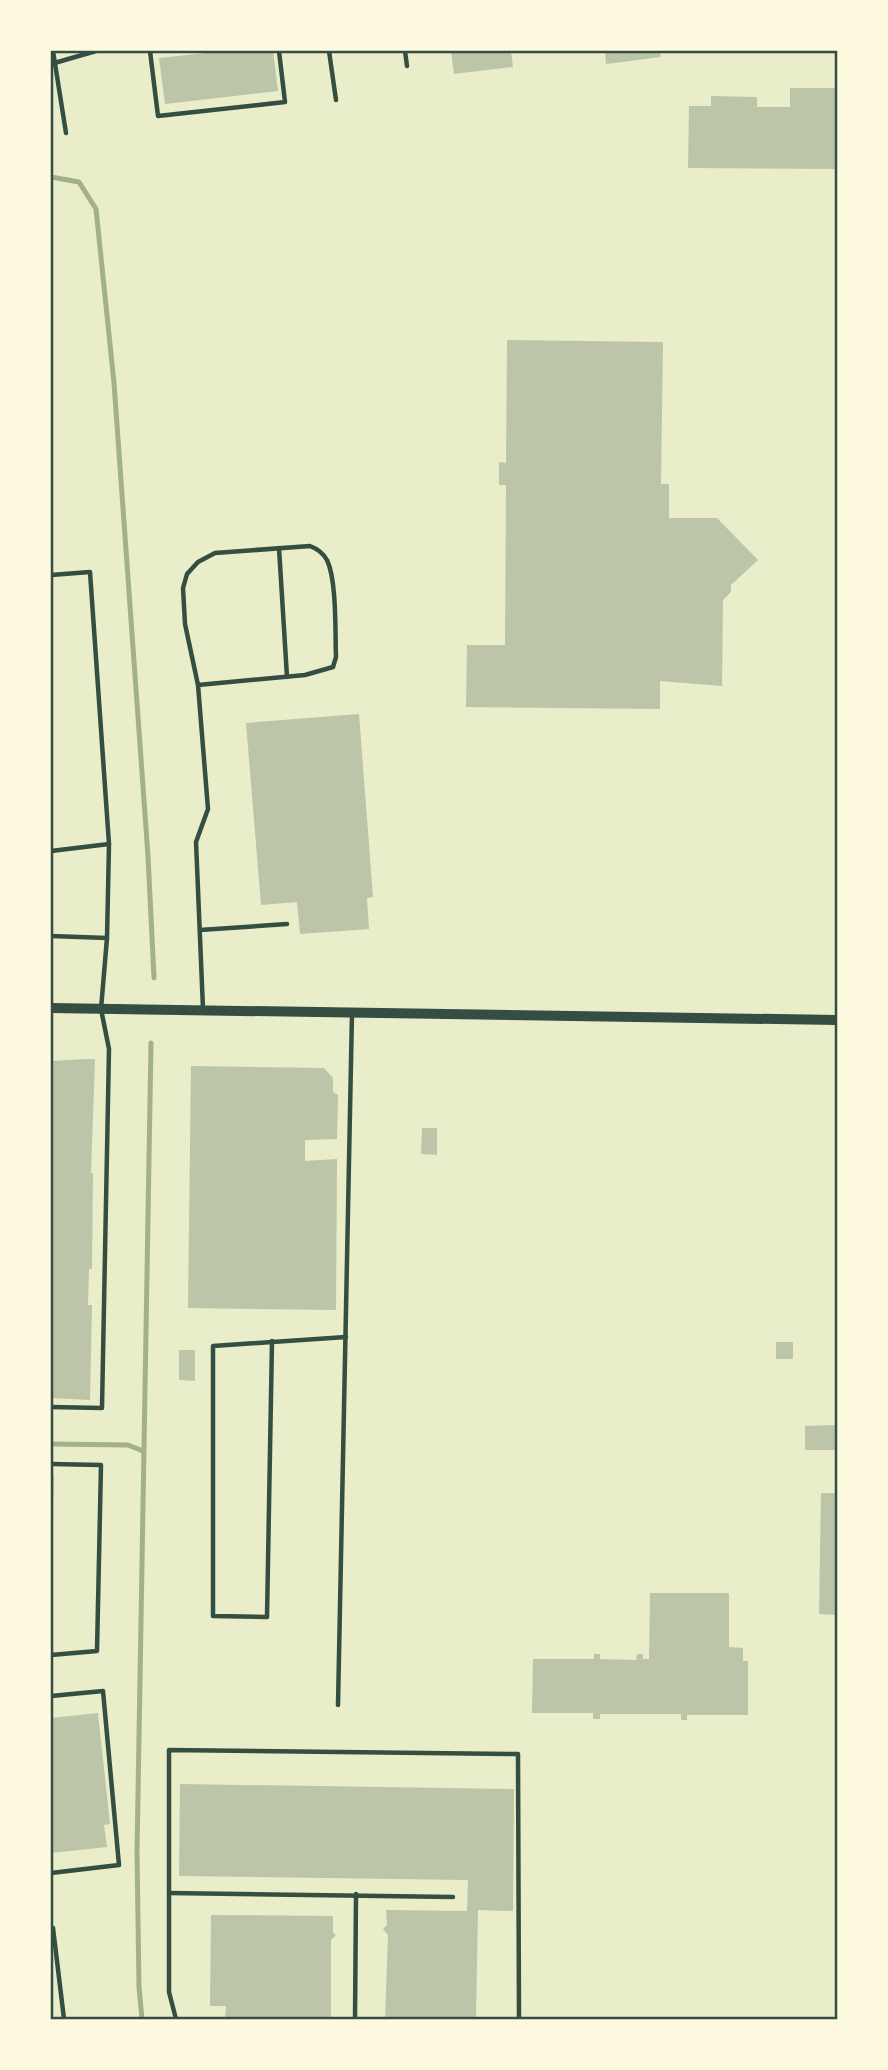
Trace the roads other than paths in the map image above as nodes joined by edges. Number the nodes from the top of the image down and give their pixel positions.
1 (53, 51) edge
2 (96, 51) edge
3 (150, 51) edge
4 (279, 51) edge
5 (329, 51) edge
6 (405, 51) edge
7 (53, 64) edge
8 (407, 66) dead end
9 (336, 100) dead end
10 (66, 133) dead end
11 (279, 548) junction
12 (51, 575) edge
13 (287, 677) junction
14 (198, 685) junction
15 (109, 845) junction
16 (51, 851) edge
17 (287, 924) dead end
18 (200, 930) junction
19 (51, 936) edge
20 (107, 938) junction
21 (51, 1008) edge
22 (101, 1009) junction
23 (203, 1010) junction
24 (352, 1012) junction
25 (837, 1020) edge
26 (346, 1337) junction
27 (272, 1341) junction
28 (51, 1407) edge
29 (51, 1464) edge
30 (51, 1655) edge
31 (51, 1696) edge
32 (338, 1705) dead end
33 (51, 1873) edge
34 (169, 1893) junction
35 (356, 1894) junction
36 (453, 1897) dead end
37 (51, 1928) edge
38 (64, 2019) edge
39 (176, 2019) edge
40 (355, 2019) edge
41 (519, 2019) edge

1 - 7 lane
2 - 7 lane
3 - 4 lane
5 - 9 lane
6 - 8 lane
7 - 10 lane
11 - 13 lane
11 - 13 lane
11 - 14 lane
12 - 15 lane
13 - 14 lane
14 - 18 lane
15 - 16 lane
15 - 20 lane
17 - 18 lane
18 - 23 lane
19 - 20 lane
20 - 22 lane
21 - 22 street
22 - 23 street
22 - 28 lane
23 - 24 street
24 - 25 street
24 - 26 lane
26 - 27 lane
26 - 32 lane
27 - 27 lane
29 - 30 lane
31 - 33 lane
34 - 35 lane
34 - 39 lane
34 - 41 lane
35 - 36 lane
35 - 40 lane
37 - 38 lane

